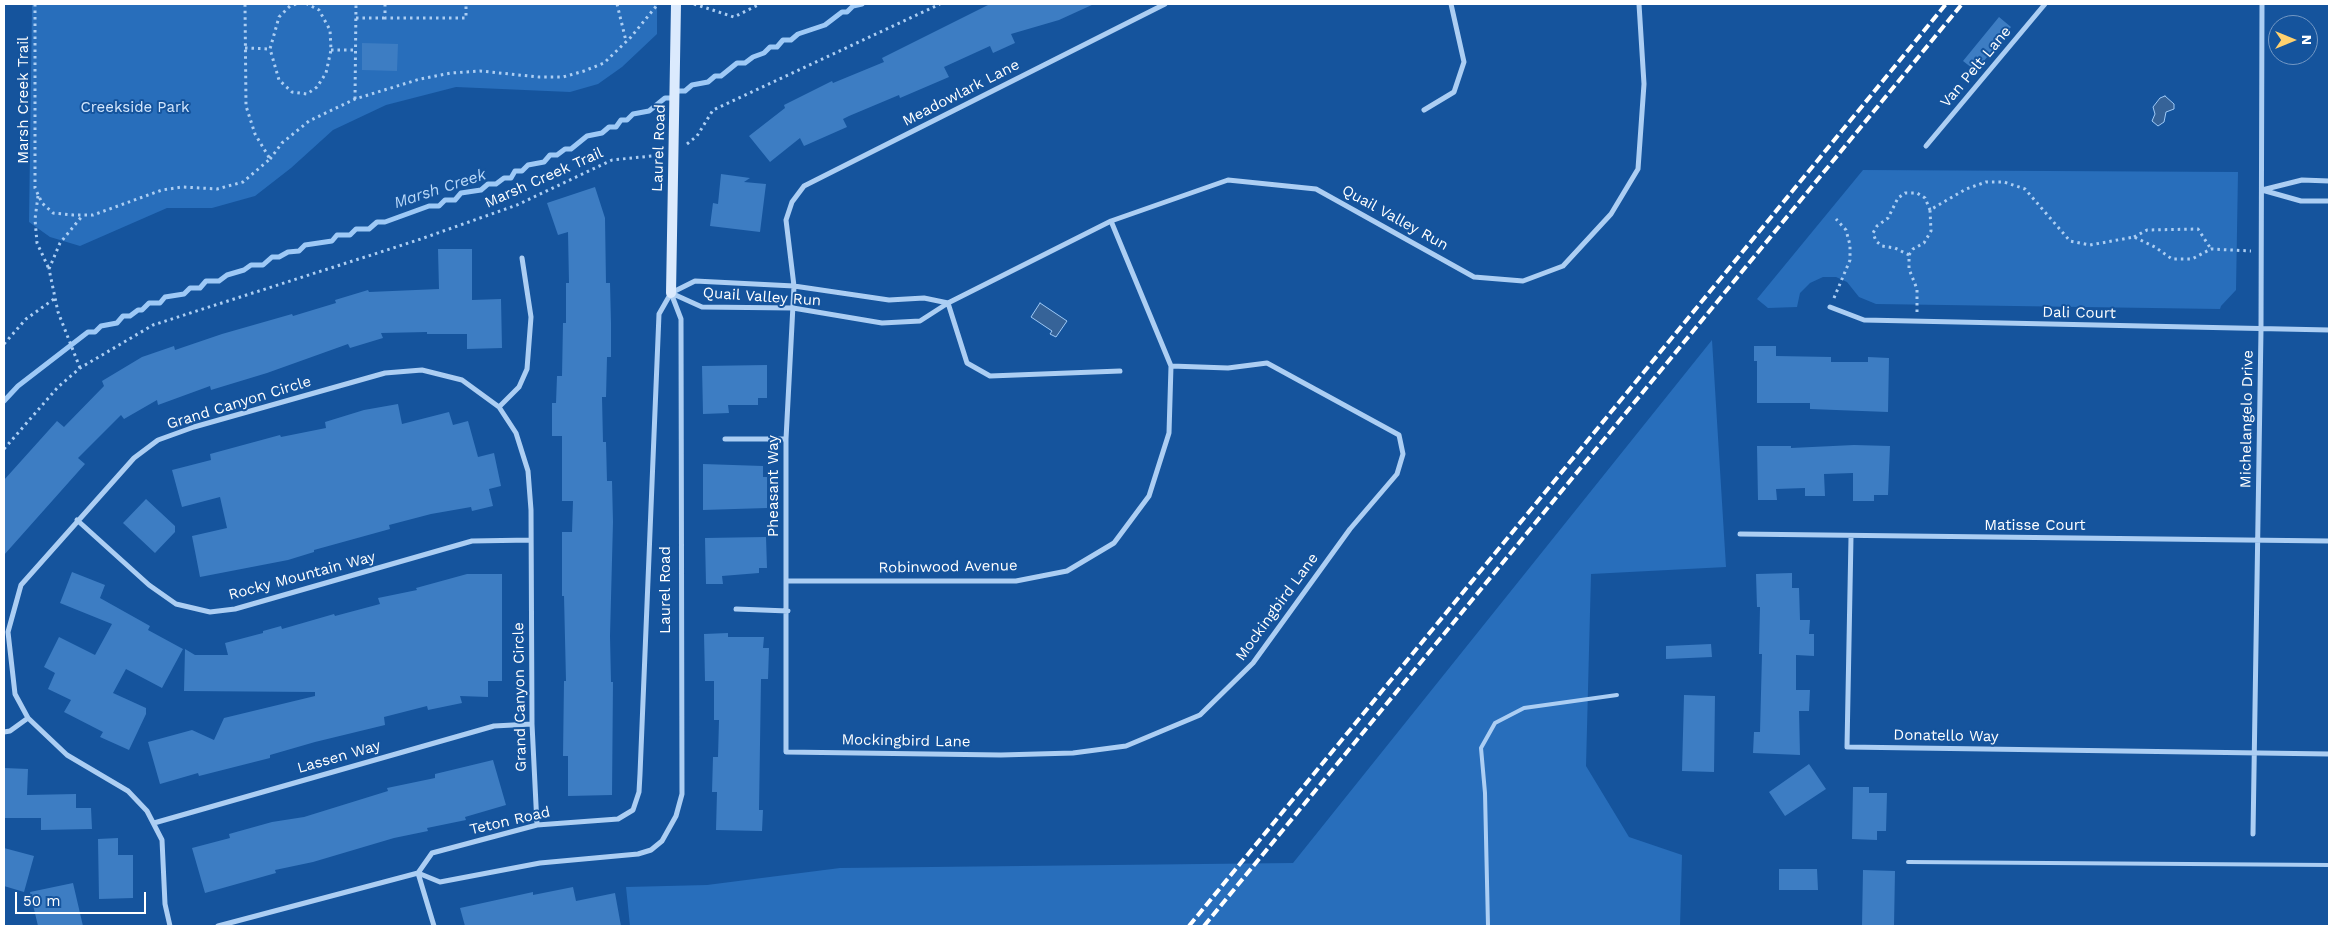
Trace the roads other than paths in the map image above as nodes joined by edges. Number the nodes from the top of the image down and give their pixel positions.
1 (676, 4) edge
2 (1165, 4) edge
3 (1451, 4) edge
4 (1639, 4) edge
5 (2045, 4) edge
6 (2262, 4) edge
7 (1424, 110) dead end
8 (1926, 146) dead end
9 (2329, 180) edge
10 (2262, 190) junction
11 (2329, 201) edge
12 (786, 220) joint
13 (1111, 221) junction
14 (522, 258) dead end
15 (794, 286) junction
16 (671, 293) junction
17 (948, 303) junction
18 (1830, 307) road end
19 (793, 308) junction
20 (2261, 330) junction
21 (2329, 330) edge
22 (1171, 366) junction
23 (1120, 370) dead end
24 (499, 407) junction
25 (725, 439) dead end
26 (786, 439) junction
27 (77, 520) junction
28 (1740, 534) dead end
29 (1851, 537) junction
30 (531, 540) junction
31 (2258, 540) junction
32 (2329, 541) edge
33 (786, 581) junction
34 (736, 609) dead end
35 (788, 611) junction
36 (1617, 695) dead end
37 (28, 718) junction
38 (532, 724) junction
39 (4, 732) edge
40 (786, 752) joint
41 (2254, 753) junction
42 (2329, 754) edge
43 (618, 819) joint
44 (154, 823) junction
45 (537, 825) junction
46 (2253, 834) dead end
47 (1908, 862) dead end
48 (2329, 865) edge
49 (418, 873) junction
50 (170, 926) edge
51 (218, 926) edge
52 (434, 926) edge
53 (1488, 926) edge

1 - 16 street, Laurel Road
2 - 12 street, Meadowlark Lane
3 - 7 street
4 - 13 street, Quail Valley Run
5 - 8 street, Van Pelt Lane
6 - 10 street, Michelangelo Drive
9 - 10 street
10 - 11 street
10 - 20 street, Michelangelo Drive
12 - 15 street, Pheasant Way
13 - 17 street, Quail Valley Run
13 - 22 street, Robinwood Avenue
14 - 24 street
15 - 16 street, Quail Valley Run
15 - 17 street, Quail Valley Run
15 - 19 street, Pheasant Way
16 - 19 street, Quail Valley Run
16 - 43 street, Laurel Road
16 - 49 street, Laurel Road
17 - 19 street, Quail Valley Run
17 - 23 street
18 - 20 street, Dali Court
19 - 26 street, Pheasant Way
20 - 21 street, Dali Court
20 - 31 street, Michelangelo Drive
22 - 33 street, Robinwood Avenue
22 - 40 street, Mockingbird Lane
24 - 27 street, Grand Canyon Circle
24 - 30 street, Grand Canyon Circle
25 - 26 street
26 - 33 street, Pheasant Way
27 - 30 street, Rocky Mountain Way
27 - 37 street, Grand Canyon Circle
28 - 29 street, Matisse Court
29 - 31 street, Matisse Court
29 - 41 street, Donatello Way
30 - 38 street, Grand Canyon Circle
31 - 32 street, Matisse Court
31 - 41 street, Michelangelo Drive
33 - 35 street, Pheasant Way
34 - 35 street
35 - 40 street, Pheasant Way
36 - 53 lane
37 - 39 street
37 - 44 street, Grand Canyon Circle
38 - 44 street, Lassen Way
38 - 45 street, Grand Canyon Circle
41 - 42 street
41 - 46 street, Michelangelo Drive
43 - 45 street, Teton Road
44 - 50 street, Grand Canyon Circle
45 - 49 street, Teton Road
47 - 48 lane
49 - 51 street
49 - 52 street

